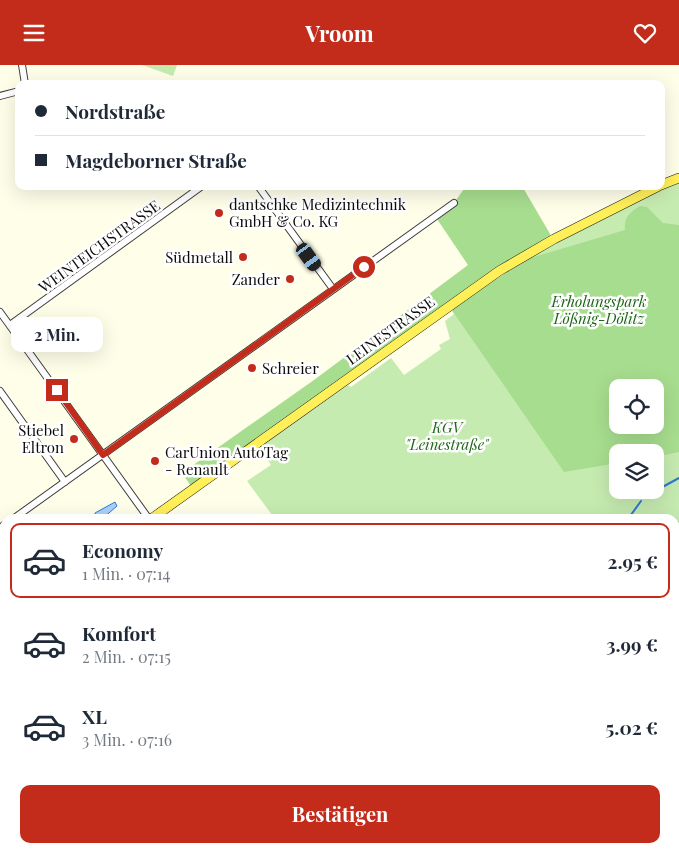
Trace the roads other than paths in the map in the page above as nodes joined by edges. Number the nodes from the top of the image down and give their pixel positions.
1 (22, 65) edge
2 (24, 80) edge
3 (15, 92) edge
4 (0, 96) edge
5 (679, 178) edge
6 (665, 184) edge
7 (196, 190) edge
8 (261, 190) edge
9 (652, 190) edge
10 (454, 203) dead end
11 (333, 289) junction
12 (0, 311) edge
13 (10, 325) junction
14 (0, 391) edge
15 (103, 455) junction
16 (65, 482) junction
17 (20, 514) edge
18 (146, 514) edge
19 (157, 514) edge

1 - 2 street
3 - 4 street
5 - 6 main road, LEINESTRASSE
7 - 13 street, WEINTEICHSTRASSE
8 - 11 street
9 - 19 main road, LEINESTRASSE
10 - 11 street
11 - 15 street
12 - 13 street
13 - 15 street
14 - 16 street
15 - 16 street
15 - 18 street
16 - 17 street

